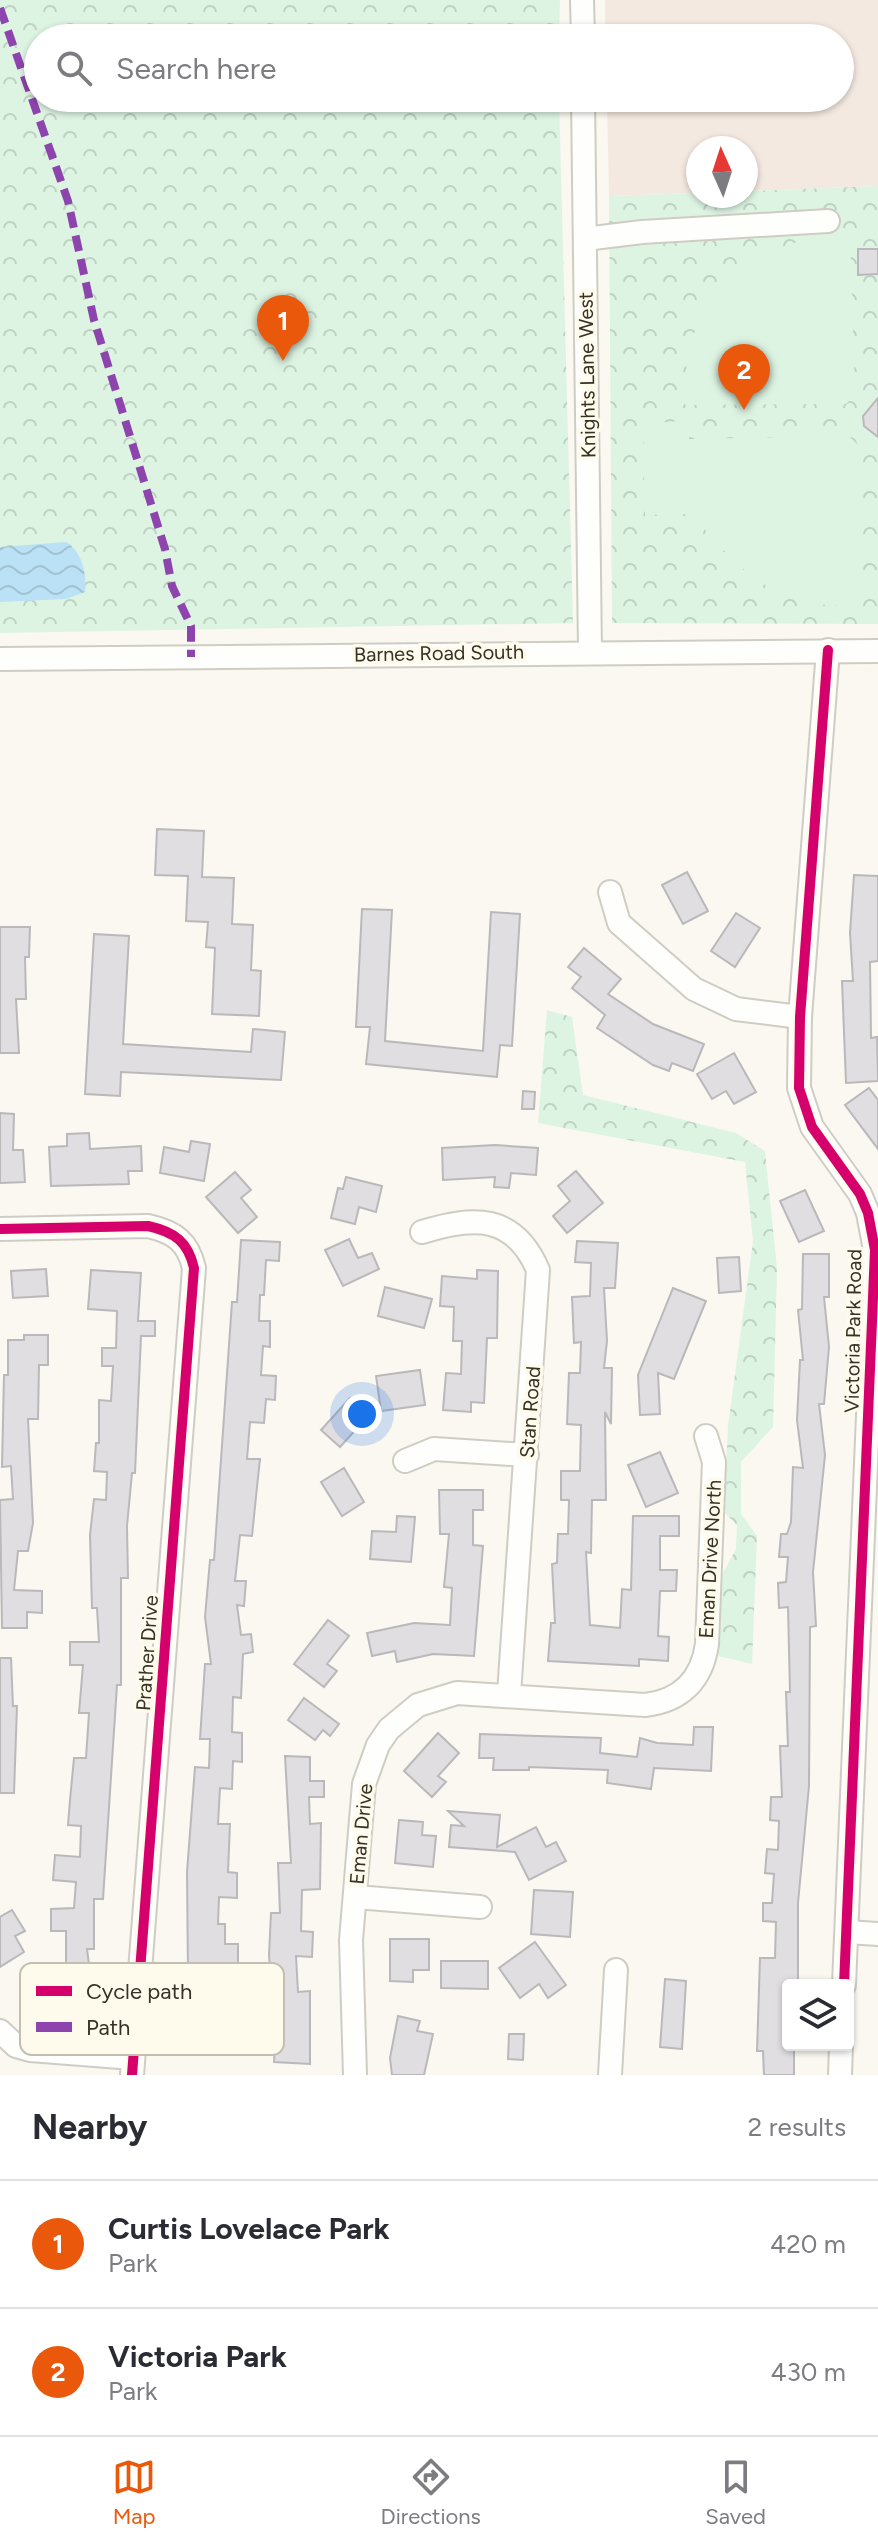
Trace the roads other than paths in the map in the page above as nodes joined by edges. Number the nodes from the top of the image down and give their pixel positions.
1 (582, 0) edge
2 (583, 24) edge
3 (583, 112) edge
4 (828, 221) dead end
5 (585, 239) junction
6 (828, 650) junction
7 (590, 651) junction
8 (878, 651) edge
9 (0, 659) edge
10 (610, 892) dead end
11 (800, 1017) junction
12 (0, 1229) edge
13 (422, 1232) dead end
14 (876, 1273) edge
15 (706, 1436) dead end
16 (527, 1455) junction
17 (405, 1461) dead end
18 (509, 1694) junction
19 (356, 1897) junction
20 (480, 1907) dead end
21 (847, 1932) junction
22 (878, 1934) edge
23 (141, 1963) edge
24 (616, 1970) dead end
25 (844, 1979) edge
26 (0, 2031) edge
27 (20, 2047) edge
28 (841, 2051) edge
29 (60, 2055) edge
30 (133, 2067) edge
31 (355, 2075) edge
32 (610, 2075) edge
33 (840, 2075) edge

1 - 2 street
3 - 5 street, Knights Lane West
4 - 5 street
5 - 7 street, Knights Lane West
6 - 7 street, Barnes Road South
6 - 8 street, Barnes Road South
6 - 11 street, Victoria Park Road
7 - 9 street, Barnes Road South
10 - 11 street
11 - 14 street, Victoria Park Road
12 - 23 street, Prather Drive
13 - 16 street, Stan Road
14 - 21 street, Victoria Park Road
15 - 18 street, Eman Drive North
16 - 17 street
16 - 18 street, Stan Road
18 - 19 street, Eman Drive
19 - 20 street
19 - 31 street, Eman Drive
21 - 22 street
21 - 25 street, Victoria Park Road
24 - 32 street
26 - 27 street
28 - 33 street
29 - 30 street

